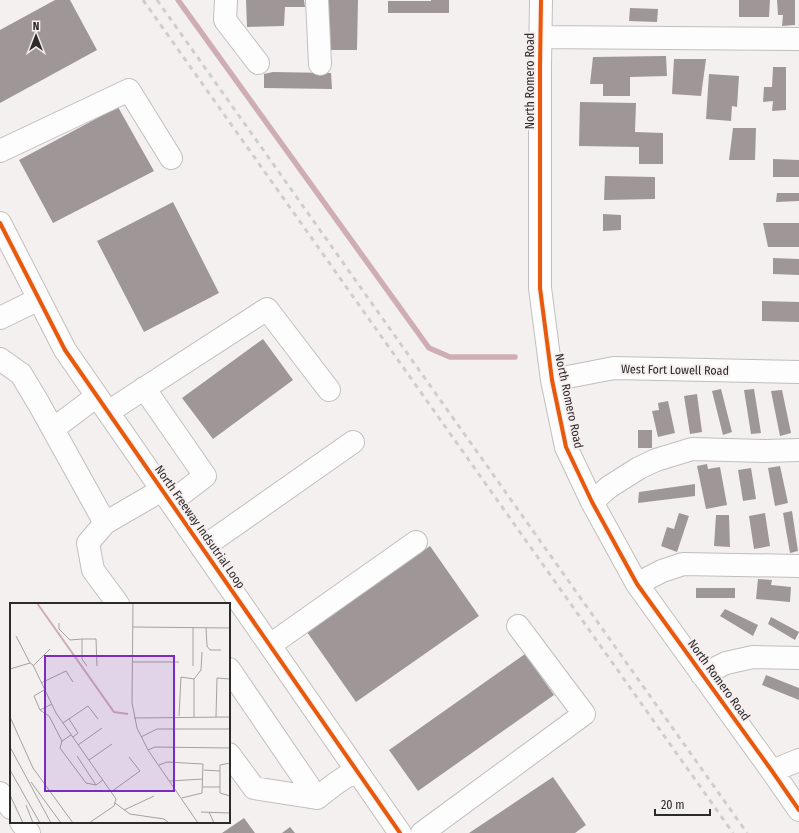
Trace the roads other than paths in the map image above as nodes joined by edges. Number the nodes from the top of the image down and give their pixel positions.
1 (226, 0) edge
2 (317, 0) edge
3 (541, 0) edge
4 (540, 37) junction
5 (799, 39) edge
6 (258, 63) dead end
7 (320, 64) dead end
8 (0, 151) edge
9 (171, 158) dead end
10 (0, 223) edge
11 (39, 299) junction
12 (0, 318) edge
13 (0, 359) edge
14 (799, 372) edge
15 (552, 380) junction
16 (144, 388) junction
17 (329, 390) dead end
18 (102, 404) junction
19 (53, 429) junction
20 (353, 442) dead end
21 (799, 450) edge
22 (166, 496) junction
23 (592, 502) junction
24 (105, 523) junction
25 (416, 542) dead end
26 (202, 548) junction
27 (799, 566) edge
28 (637, 584) junction
29 (228, 600) edge
30 (117, 603) edge
31 (518, 626) dead end
32 (270, 645) junction
33 (799, 658) edge
34 (230, 669) edge
35 (702, 675) junction
36 (230, 755) edge
37 (799, 760) edge
38 (356, 770) junction
39 (772, 771) junction
40 (0, 793) edge
41 (317, 798) junction
42 (10, 807) edge
43 (799, 810) edge
44 (22, 823) edge
45 (29, 833) edge
46 (400, 833) edge
47 (422, 833) edge

1 - 6 street
2 - 7 street
3 - 4 street, North Romero Road
4 - 5 street
4 - 15 street, North Romero Road
8 - 9 street
10 - 11 street, North Freeway Indsutrial Loop
11 - 12 street
11 - 18 street, North Freeway Indsutrial Loop
13 - 19 street
14 - 15 street, West Fort Lowell Road
15 - 23 street, North Romero Road
16 - 17 street
16 - 18 street
16 - 22 street
18 - 19 street
18 - 22 street, North Freeway Indsutrial Loop
19 - 24 street
20 - 26 street
21 - 23 street
22 - 24 street
22 - 26 street, North Freeway Indsutrial Loop
23 - 28 street, North Romero Road
24 - 30 street
25 - 32 street
26 - 29 street, North Freeway Indsutrial Loop
27 - 28 street
28 - 35 street, North Romero Road
29 - 32 street, North Freeway Indsutrial Loop
31 - 47 street
32 - 38 street, North Freeway Indsutrial Loop
33 - 35 street
34 - 41 street
35 - 39 street, North Romero Road
36 - 41 street
37 - 39 street
38 - 41 street
38 - 46 street, North Freeway Indsutrial Loop
39 - 43 street, North Romero Road
40 - 42 street
44 - 45 street

